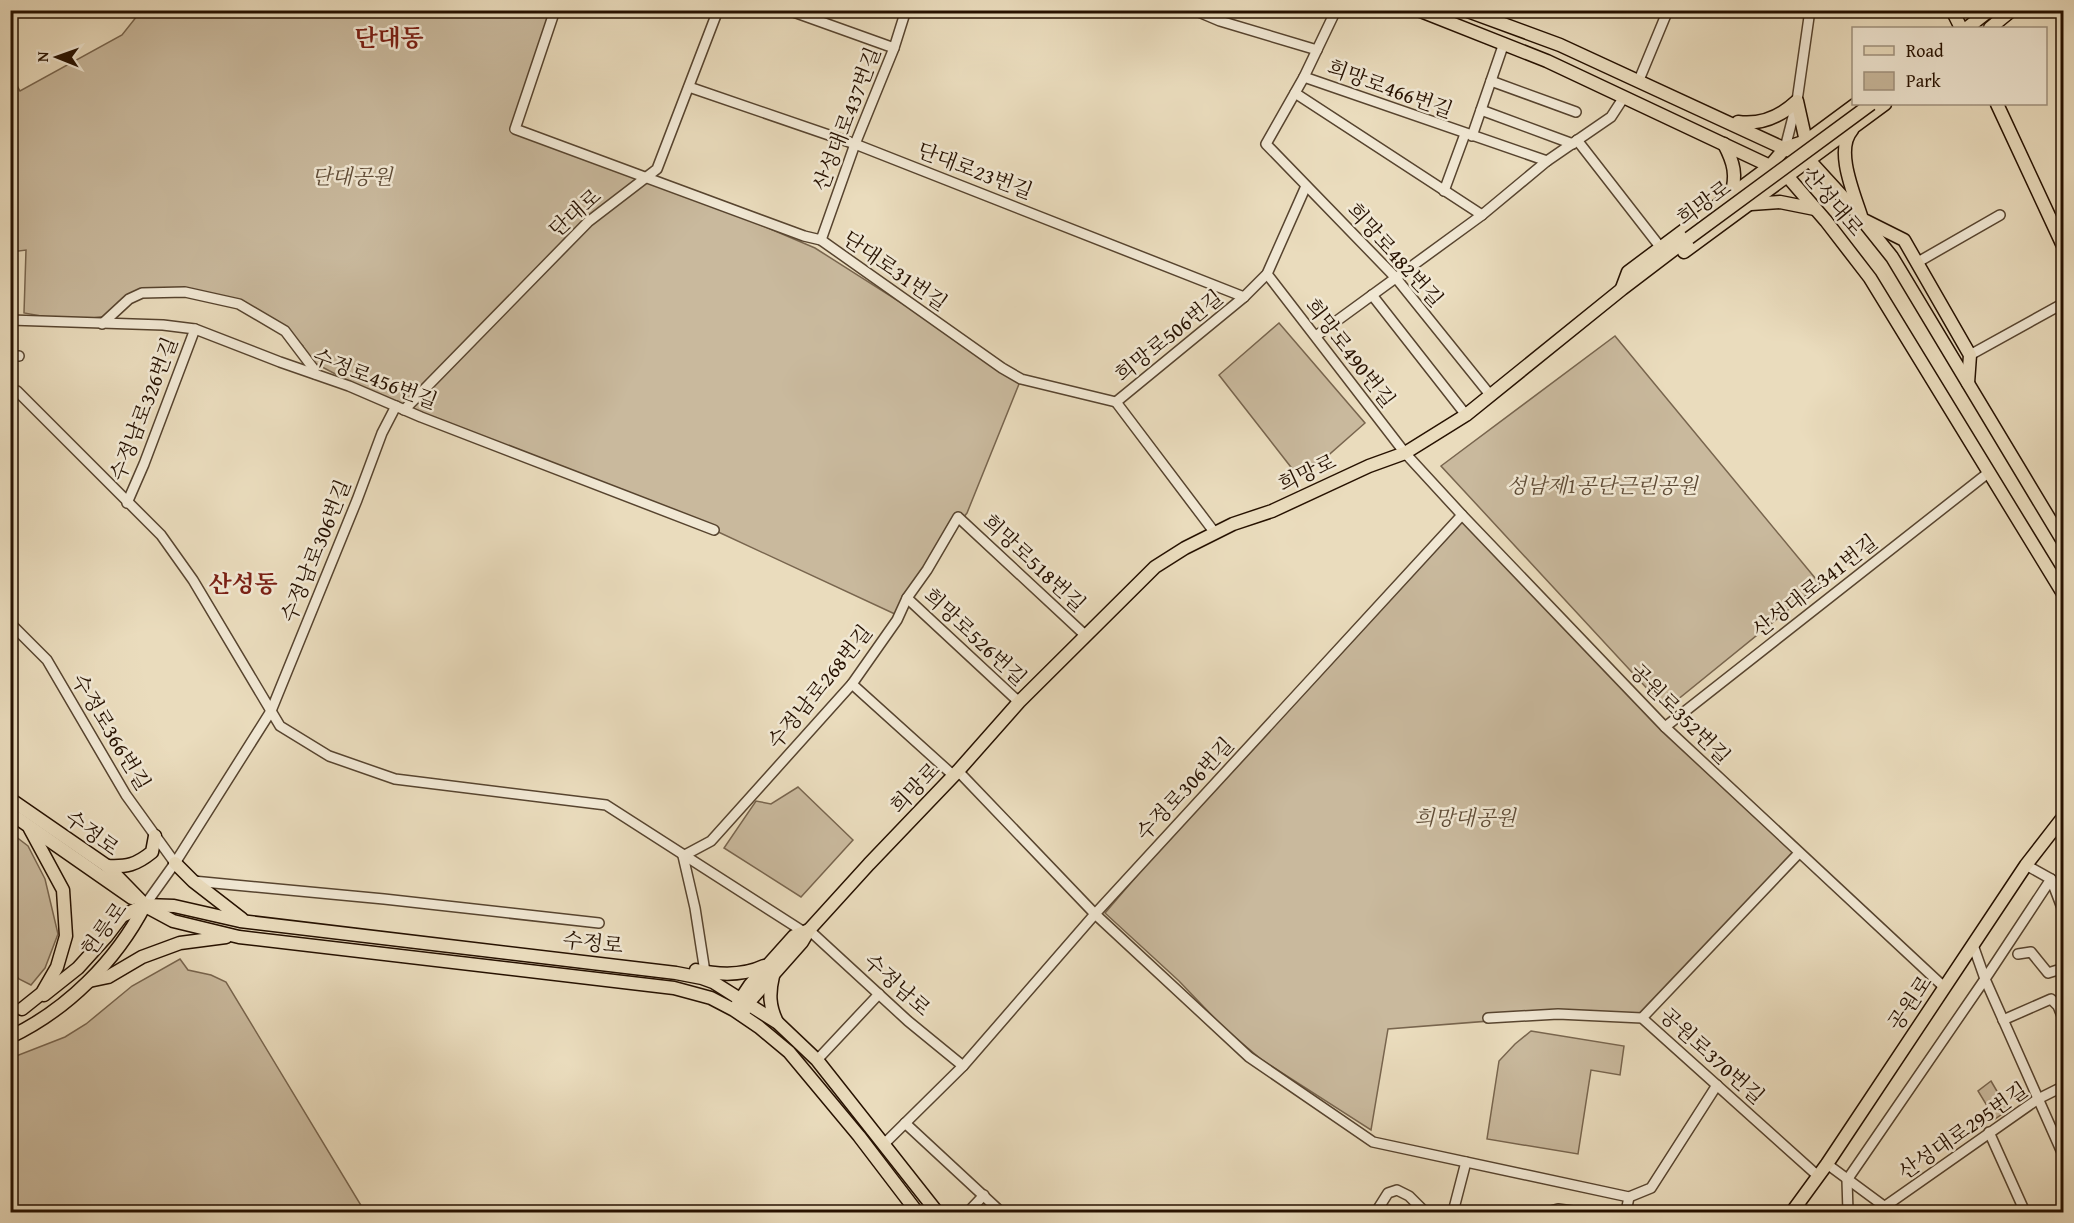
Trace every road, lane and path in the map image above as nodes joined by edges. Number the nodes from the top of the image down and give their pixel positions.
1 (555, 10) edge
2 (718, 10) edge
3 (788, 10) edge
4 (906, 10) edge
5 (1194, 10) edge
6 (1225, 10) edge
7 (1336, 10) edge
8 (1418, 10) edge
9 (1465, 10) edge
10 (1668, 10) edge
11 (1810, 10) edge
12 (1952, 10) edge
13 (1979, 10) edge
14 (1990, 10) edge
15 (2012, 10) edge
16 (1484, 14) edge
17 (1220, 21) junction
18 (1960, 27) edge
19 (1962, 27) edge
20 (1963, 27) edge
21 (1991, 27) edge
22 (1504, 43) junction
23 (894, 48) junction
24 (1317, 50) junction
25 (1304, 77) junction
26 (1639, 80) junction
27 (1491, 81) junction
28 (689, 87) junction
29 (1295, 93) junction
30 (1623, 97) junction
31 (1797, 101) junction
32 (1855, 105) edge
33 (1870, 105) edge
34 (1884, 105) edge
35 (1997, 105) edge
36 (1481, 110) junction
37 (1576, 111) dead end
38 (1730, 121) junction
39 (1858, 122) junction
40 (1469, 135) junction
41 (1806, 141) junction
42 (1575, 142) junction
43 (855, 144) junction
44 (1724, 144) junction
45 (1785, 148) junction
46 (1809, 159) junction
47 (1547, 161) junction
48 (1770, 166) junction
49 (648, 177) junction
50 (1788, 177) junction
51 (1306, 186) junction
52 (1444, 191) junction
53 (1731, 196) junction
54 (1750, 204) junction
55 (1815, 209) junction
56 (1482, 215) junction
57 (2000, 215) dead end
58 (1862, 219) junction
59 (820, 240) junction
60 (1661, 248) junction
61 (2064, 248) edge
62 (1918, 262) junction
63 (1267, 274) junction
64 (1396, 278) junction
65 (1622, 290) junction
66 (1372, 295) junction
67 (1244, 297) junction
68 (2064, 303) edge
69 (10, 320) edge
70 (102, 324) junction
71 (195, 329) junction
72 (1316, 336) junction
73 (1970, 355) junction
74 (315, 374) junction
75 (1968, 382) junction
76 (14, 394) edge
77 (1491, 396) junction
78 (1116, 402) junction
79 (400, 408) junction
80 (1466, 415) junction
81 (1405, 453) junction
82 (1988, 473) junction
83 (127, 503) junction
84 (1462, 515) junction
85 (958, 517) joint
86 (714, 530) dead end
87 (1215, 533) junction
88 (2064, 543) edge
89 (2064, 595) edge
90 (907, 598) junction
91 (10, 623) edge
92 (1085, 635) junction
93 (852, 684) junction
94 (1018, 702) junction
95 (271, 711) junction
96 (1665, 727) junction
97 (956, 774) junction
98 (10, 799) edge
99 (10, 813) edge
100 (2064, 816) edge
101 (28, 825) junction
102 (155, 836) junction
103 (1798, 853) junction
104 (683, 856) junction
105 (175, 863) junction
106 (2026, 865) junction
107 (107, 866) junction
108 (2051, 879) junction
109 (193, 881) junction
110 (145, 905) junction
111 (2064, 913) edge
112 (1095, 914) junction
113 (245, 922) junction
114 (599, 923) dead end
115 (807, 931) junction
116 (234, 935) junction
117 (1973, 945) junction
118 (2018, 954) dead end
119 (2064, 968) edge
120 (771, 969) junction
121 (667, 972) junction
122 (705, 972) junction
123 (1985, 979) junction
124 (89, 981) junction
125 (1944, 987) junction
126 (879, 994) junction
127 (744, 1000) junction
128 (16, 1012) edge
129 (738, 1012) junction
130 (1488, 1018) dead end
131 (1642, 1018) junction
132 (2004, 1020) junction
133 (2064, 1021) edge
134 (778, 1023) junction
135 (10, 1036) edge
136 (817, 1060) junction
137 (963, 1066) junction
138 (1717, 1085) junction
139 (2064, 1086) edge
140 (2038, 1099) junction
141 (905, 1123) junction
142 (1989, 1132) junction
143 (884, 1144) junction
144 (2064, 1157) edge
145 (1466, 1162) junction
146 (1827, 1164) junction
147 (1818, 1176) junction
148 (1847, 1180) junction
149 (984, 1195) junction
150 (1629, 1197) junction
151 (1888, 1210) edge
152 (917, 1212) edge
153 (937, 1212) edge
154 (968, 1212) edge
155 (1001, 1212) edge
156 (1376, 1212) edge
157 (1425, 1212) edge
158 (1453, 1212) edge
159 (1547, 1212) edge
160 (1580, 1212) edge
161 (1626, 1212) edge
162 (1792, 1212) edge
163 (1848, 1212) edge
164 (2025, 1212) edge

1 - 49 street, 단대로31번길
2 - 28 street, 단대로
3 - 23 street
4 - 23 street, 산성대로437번길
5 - 17 street
6 - 17 street
7 - 24 street
8 - 22 main road, 산성대로
9 - 16 main road, 산성대로
10 - 26 street
11 - 31 street
12 - 18 main road
13 - 19 main road
14 - 20 main road
15 - 21 main road
16 - 26 main road, 산성대로
17 - 24 street
22 - 27 street
22 - 30 main road, 산성대로
23 - 43 street, 산성대로437번길
24 - 25 street
25 - 29 street
25 - 40 street, 희망로466번길
26 - 38 main road, 산성대로
27 - 36 street
27 - 37 street
28 - 43 street, 단대로23번길
28 - 49 street, 단대로
29 - 51 street, 희망로482번길
29 - 52 street
30 - 42 street
30 - 44 main road, 산성대로
31 - 38 main road
31 - 41 main road
31 - 45 street
32 - 41 main road
33 - 65 main road, 희망로, bridge
34 - 39 main road
35 - 61 main road
36 - 40 street
36 - 42 street
38 - 45 main road, 산성대로
39 - 46 main road
39 - 58 main road
40 - 47 street, 희망로466번길
40 - 52 street, 희망로466번길
41 - 45 main road
41 - 46 main road
42 - 47 street
42 - 60 street
43 - 59 street, 산성대로437번길
43 - 67 street, 단대로23번길
44 - 48 main road, 산성대로
44 - 53 main road
45 - 46 main road, 산성대로
45 - 48 main road
46 - 50 main road
46 - 58 main road, 산성대로
47 - 56 street
48 - 50 main road, 산성대로
48 - 53 main road
49 - 59 street, 단대로31번길
49 - 79 street, 단대로
50 - 54 main road
50 - 55 main road, 산성대로
51 - 63 street, 희망로506번길
51 - 64 street, 희망로482번길
52 - 56 street
53 - 60 main road
54 - 55 main road
54 - 65 main road
55 - 82 main road, 산성대로
56 - 64 street
57 - 62 street
58 - 62 main road
58 - 75 main road, 산성대로
59 - 78 street, 단대로31번길
60 - 65 main road
62 - 73 main road
63 - 67 street, 희망로506번길
63 - 72 street, 희망로490번길
64 - 66 street
64 - 77 street, 희망로482번길
65 - 77 main road, 희망로
66 - 72 street
66 - 80 street
67 - 78 street, 희망로506번길
68 - 73 street
69 - 70 street, 수정로456번길
70 - 71 street, 수정로456번길
70 - 74 street
71 - 74 street, 수정로456번길
71 - 83 street, 수정남로326번길
72 - 81 street, 희망로490번길
73 - 75 main road
74 - 79 street, 수정로456번길
75 - 88 main road, 산성대로
76 - 83 street, 수정남로
77 - 80 main road, 희망로
78 - 87 street, 희망로506번길
79 - 86 street, 수정로456번길
79 - 95 street, 수정남로306번길
80 - 81 main road, 희망로
81 - 84 street, 공원로352번길
81 - 87 main road, 희망로
82 - 89 main road, 산성대로
82 - 96 street, 산성대로341번길
83 - 95 street, 수정남로
84 - 96 street, 공원로352번길
84 - 112 street, 수정로306번길
85 - 90 street, 수정남로268번길
85 - 92 street, 희망로518번길
87 - 92 main road, 희망로
90 - 93 street, 수정남로268번길
90 - 94 street, 희망로526번길
91 - 102 street, 수정로366번길
92 - 94 main road, 희망로
93 - 97 street
93 - 104 street, 수정남로268번길
94 - 97 main road, 희망로
95 - 104 street, 수정남로
95 - 105 street, 수정남로306번길
96 - 103 street, 공원로352번길
97 - 112 street
97 - 115 main road, 희망로
98 - 107 main road, 수정로
99 - 101 main road, 수정로
100 - 106 main road, 공원로
101 - 110 main road, 수정로
101 - 128 main road
102 - 105 street, 수정로366번길
102 - 107 main road
103 - 125 street, 공원로352번길
103 - 131 street
104 - 115 street, 수정남로
104 - 122 street
105 - 109 main road
105 - 110 street, 수정남로306번길
106 - 108 street
106 - 117 main road, 공원로
107 - 110 main road, 수정로
108 - 111 street
108 - 123 street
109 - 113 main road
109 - 114 street
110 - 113 main road, 수정로
110 - 116 main road, 수정로
110 - 124 main road, 헌릉로
110 - 128 main road, 헌릉로
112 - 137 street, 수정로306번길
112 - 145 street
113 - 121 main road, 수정로
115 - 120 main road, 희망로
115 - 126 street, 수정남로
116 - 124 main road
116 - 129 main road, 수정로
117 - 123 street
117 - 125 main road, 공원로
118 - 119 street
120 - 122 main road
120 - 127 main road, 희망로
120 - 134 main road
121 - 122 main road
121 - 127 main road, 수정로
123 - 132 street
123 - 148 street
124 - 135 main road, 헌릉로
125 - 146 main road, 공원로
126 - 136 street
126 - 137 street, 수정남로
127 - 129 main road, 희망로
127 - 134 main road, 수정로
129 - 152 main road, 수정로
130 - 131 street, 공원로370번길
131 - 138 street, 공원로370번길
132 - 133 street
132 - 140 street
134 - 136 main road, 수정로
136 - 143 main road, 수정로
137 - 141 street, 수정로306번길
138 - 147 street, 공원로370번길
138 - 150 street
139 - 140 street, 산성대로295번길
140 - 142 street, 산성대로295번길
140 - 144 street
141 - 143 street, 수정로306번길
141 - 149 street
142 - 151 street, 산성대로295번길
142 - 164 street
143 - 153 main road, 수정로
145 - 150 street
145 - 158 street
146 - 147 main road, 공원로
146 - 148 street
147 - 162 main road, 공원로
148 - 151 street
148 - 163 street
149 - 154 street
149 - 155 street
150 - 161 street
156 - 157 street
159 - 160 street

